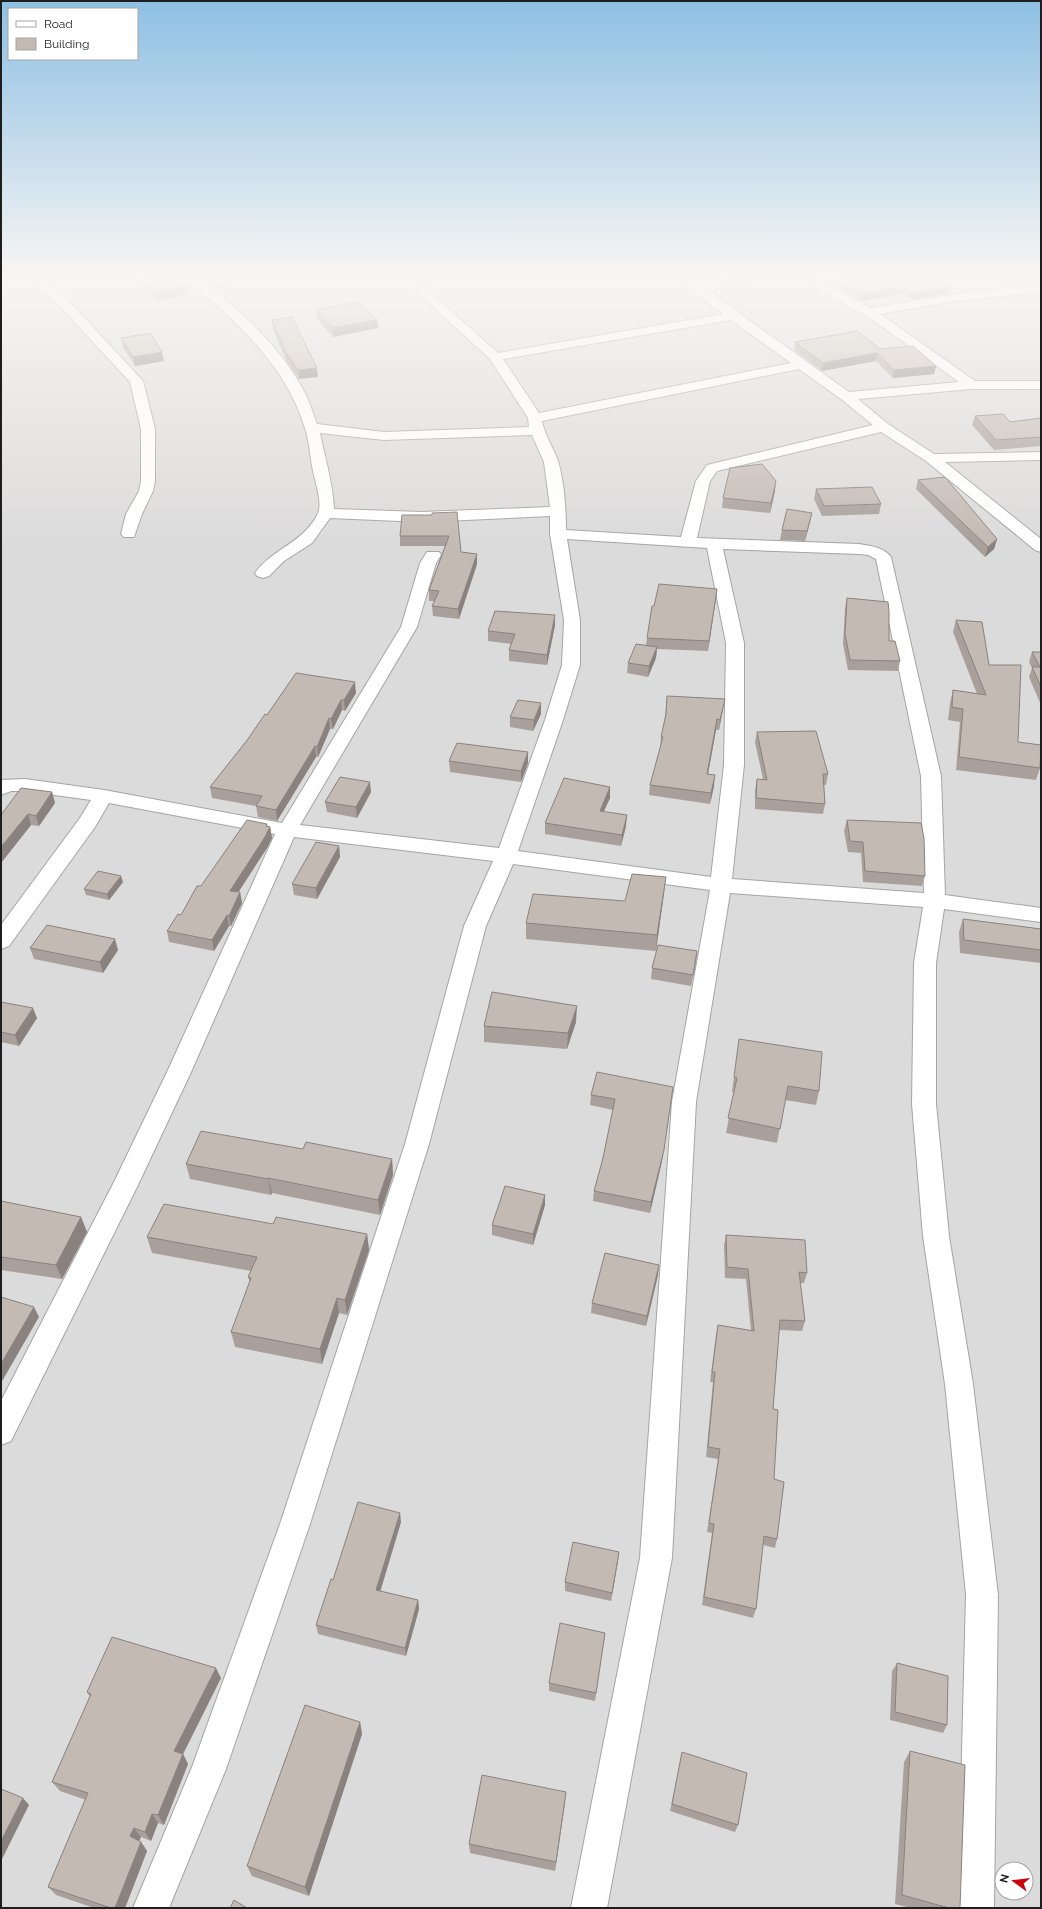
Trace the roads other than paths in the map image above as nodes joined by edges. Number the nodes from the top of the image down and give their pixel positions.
1 (122, 366) edge
2 (280, 366) edge
3 (501, 366) edge
4 (795, 366) edge
5 (802, 366) edge
6 (946, 366) edge
7 (972, 385) junction
8 (1041, 385) edge
9 (846, 396) junction
10 (536, 424) junction
11 (883, 427) junction
12 (312, 428) junction
13 (1041, 456) edge
14 (930, 458) junction
15 (326, 513) junction
16 (558, 522) junction
17 (129, 534) dead end
18 (688, 542) junction
19 (714, 544) junction
20 (1041, 548) edge
21 (433, 555) dead end
22 (263, 573) dead end
23 (1, 788) edge
24 (104, 796) junction
25 (287, 830) junction
26 (506, 856) junction
27 (721, 885) junction
28 (935, 901) junction
29 (1041, 915) edge
30 (2, 936) edge
31 (1, 1432) edge
32 (151, 1908) edge
33 (589, 1908) edge
34 (976, 1908) edge

1 - 17 street
2 - 12 street
3 - 10 street
4 - 10 street
5 - 9 street
6 - 7 street
7 - 8 street
7 - 9 street
9 - 11 street
10 - 12 street
10 - 16 street
11 - 14 street
11 - 18 street
12 - 15 street
13 - 14 street
14 - 20 street
15 - 16 street
15 - 22 street
16 - 18 street
16 - 26 street
18 - 19 street
19 - 27 street
19 - 28 street
21 - 25 street
23 - 24 street
24 - 25 street
24 - 30 street
25 - 26 street
25 - 31 street
26 - 27 street
26 - 32 street
27 - 28 street
27 - 33 street
28 - 29 street
28 - 34 street

